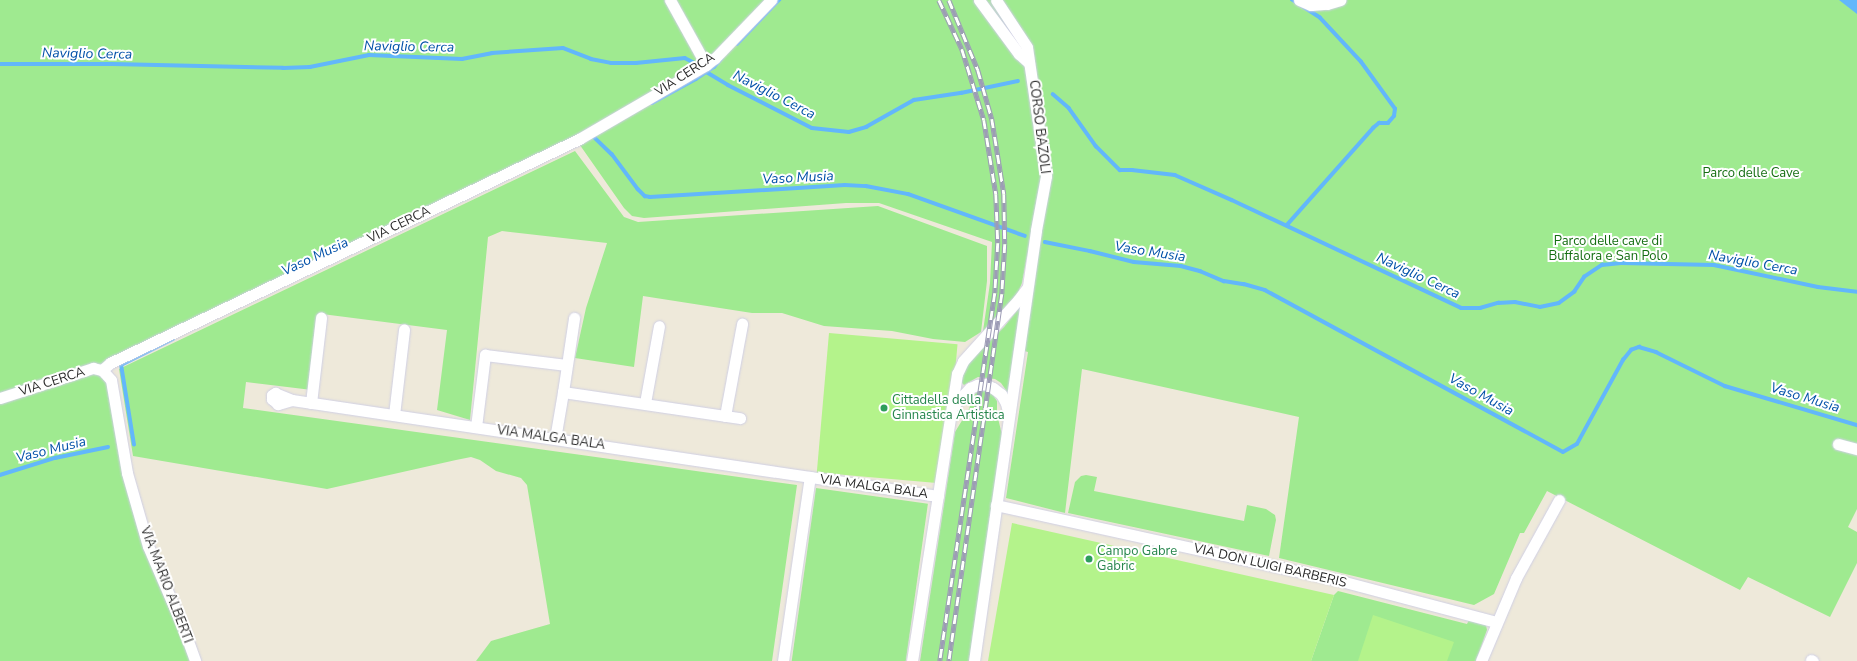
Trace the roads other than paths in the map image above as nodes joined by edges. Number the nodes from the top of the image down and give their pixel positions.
1 (670, 0) edge
2 (771, 0) edge
3 (979, 0) edge
4 (996, 0) edge
5 (1299, 0) edge
6 (1340, 0) edge
7 (706, 64) junction
8 (1031, 68) junction
9 (1028, 286) junction
10 (321, 318) dead end
11 (574, 318) dead end
12 (742, 324) dead end
13 (659, 326) dead end
14 (404, 330) dead end
15 (566, 365) junction
16 (102, 370) junction
17 (563, 392) junction
18 (0, 398) edge
19 (292, 400) dead end
20 (311, 403) junction
21 (645, 403) junction
22 (952, 406) junction
23 (394, 415) junction
24 (725, 416) junction
25 (1009, 416) junction
26 (740, 418) dead end
27 (476, 427) junction
28 (555, 439) junction
29 (1838, 444) dead end
30 (1857, 449) edge
31 (810, 477) junction
32 (938, 496) junction
33 (1559, 500) dead end
34 (996, 505) junction
35 (1496, 622) junction
36 (195, 661) edge
37 (783, 661) edge
38 (912, 661) edge
39 (974, 661) edge
40 (1481, 661) edge

1 - 7 street
2 - 7 street, VIA CERCA
3 - 8 street, CORSO BAZOLI
4 - 8 street, CORSO BAZOLI
5 - 6 street
7 - 16 street, VIA CERCA
8 - 9 street, CORSO BAZOLI
9 - 22 street
9 - 25 street, CORSO BAZOLI
10 - 20 street
11 - 15 street
12 - 24 street
13 - 21 street
14 - 23 street
15 - 17 street
15 - 27 street
16 - 18 street, VIA CERCA
16 - 36 street, VIA MARIO ALBERTI
17 - 21 street
17 - 28 street
19 - 20 street, VIA MALGA BALA
20 - 23 street, VIA MALGA BALA
21 - 24 street
22 - 25 street
22 - 32 street
23 - 27 street, VIA MALGA BALA
24 - 26 street
25 - 34 street, CORSO BAZOLI
27 - 28 street, VIA MALGA BALA
28 - 31 street, VIA MALGA BALA
29 - 30 street
31 - 32 street, VIA MALGA BALA
31 - 37 street, VIA MALGA BALA
32 - 38 street
33 - 35 street
34 - 35 street, VIA DON LUIGI BARBERIS
34 - 39 street, CORSO BAZOLI
35 - 40 street

